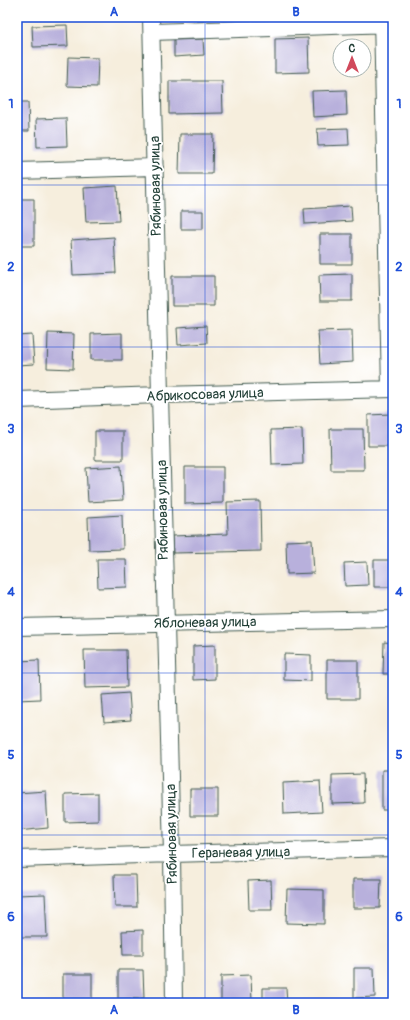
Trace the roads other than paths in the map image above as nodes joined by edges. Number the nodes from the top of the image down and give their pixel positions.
1 (386, 22) edge
2 (152, 25) edge
3 (155, 167) junction
4 (17, 171) edge
5 (391, 389) edge
6 (160, 395) junction
7 (17, 400) edge
8 (393, 619) edge
9 (165, 623) junction
10 (17, 627) edge
11 (393, 848) edge
12 (172, 854) junction
13 (17, 859) edge
14 (174, 1003) edge

1 - 2 street
1 - 5 street
2 - 3 street, Рябиновая улица
3 - 4 street
3 - 6 street, Рябиновая улица
5 - 6 street, Абрикосовая улица
6 - 7 street, Абрикосовая улица
6 - 9 street, Рябиновая улица
8 - 9 street, Яблоневая улица
9 - 10 street, Яблоневая улица
9 - 12 street, Рябиновая улица
11 - 12 street, Гераневая улица
12 - 13 street, Гераневая улица
12 - 14 street, Рябиновая улица

